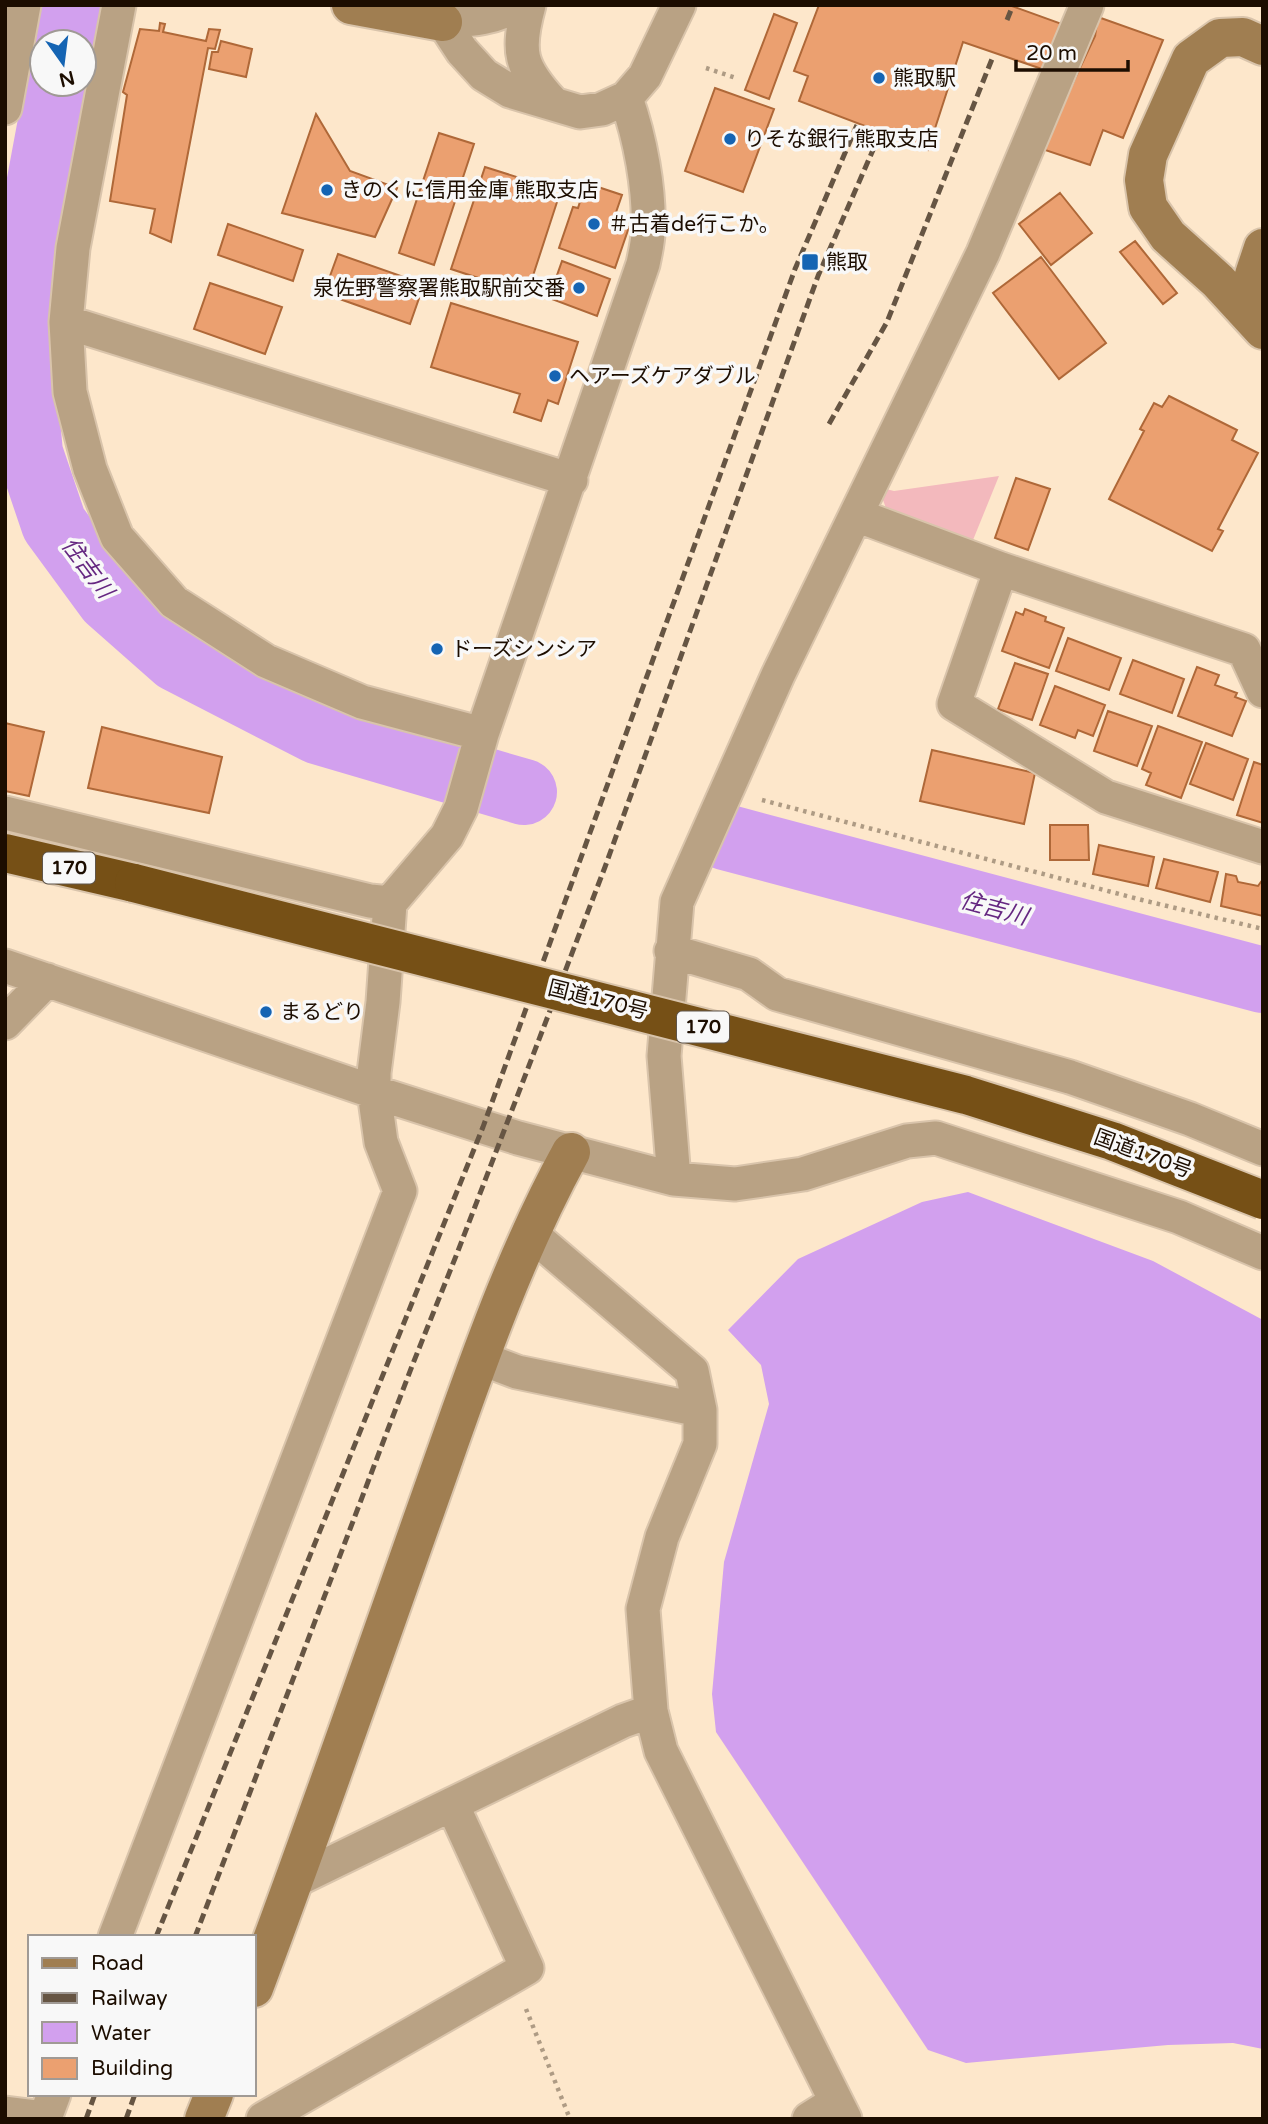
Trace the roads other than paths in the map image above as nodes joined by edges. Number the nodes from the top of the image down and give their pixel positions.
1 (24, 5) edge
2 (120, 5) edge
3 (351, 5) edge
4 (517, 5) edge
5 (529, 5) edge
6 (679, 5) edge
7 (1087, 5) edge
8 (443, 22) junction
9 (1263, 46) edge
10 (626, 98) junction
11 (552, 102) junction
12 (5, 108) edge
13 (1263, 248) edge
14 (1263, 313) edge
15 (66, 322) junction
16 (1263, 330) edge
17 (571, 480) junction
18 (856, 515) junction
19 (1001, 569) junction
20 (1263, 691) edge
21 (482, 734) junction
22 (5, 813) edge
23 (1263, 847) edge
24 (5, 853) edge
25 (390, 903) junction
26 (671, 951) junction
27 (5, 966) edge
28 (47, 980) junction
29 (5, 1023) edge
30 (374, 1092) junction
31 (1263, 1149) edge
32 (571, 1152) junction
33 (674, 1179) junction
34 (1263, 1199) edge
35 (529, 1232) junction
36 (1263, 1253) edge
37 (480, 1358) junction
38 (700, 1409) junction
39 (651, 1711) junction
40 (453, 1804) junction
41 (294, 1881) junction
42 (116, 1935) edge
43 (256, 1983) edge
44 (53, 2096) edge
45 (213, 2096) edge
46 (5, 2113) edge
47 (830, 2113) edge
48 (204, 2119) edge
49 (263, 2119) edge

1 - 12 street
2 - 15 street
3 - 8 street
4 - 8 street
5 - 11 street
6 - 10 street
7 - 18 street
8 - 11 street
9 - 16 street
10 - 11 street
10 - 17 street
13 - 14 street
15 - 17 street
15 - 21 street
17 - 21 street
18 - 19 street
18 - 26 street
19 - 20 street
19 - 23 street
21 - 25 street
22 - 25 street
24 - 34 highway, 国道170号 / 170, bridge
25 - 30 street
26 - 31 street
26 - 33 street
27 - 28 street
28 - 29 street
28 - 30 street
30 - 32 street
30 - 42 street
32 - 33 street
32 - 35 street
33 - 36 street
35 - 37 street
35 - 38 street
37 - 38 street
37 - 41 street
38 - 39 street
39 - 40 street
39 - 47 street
40 - 41 street
40 - 49 street
41 - 43 street
44 - 46 street
45 - 48 street

